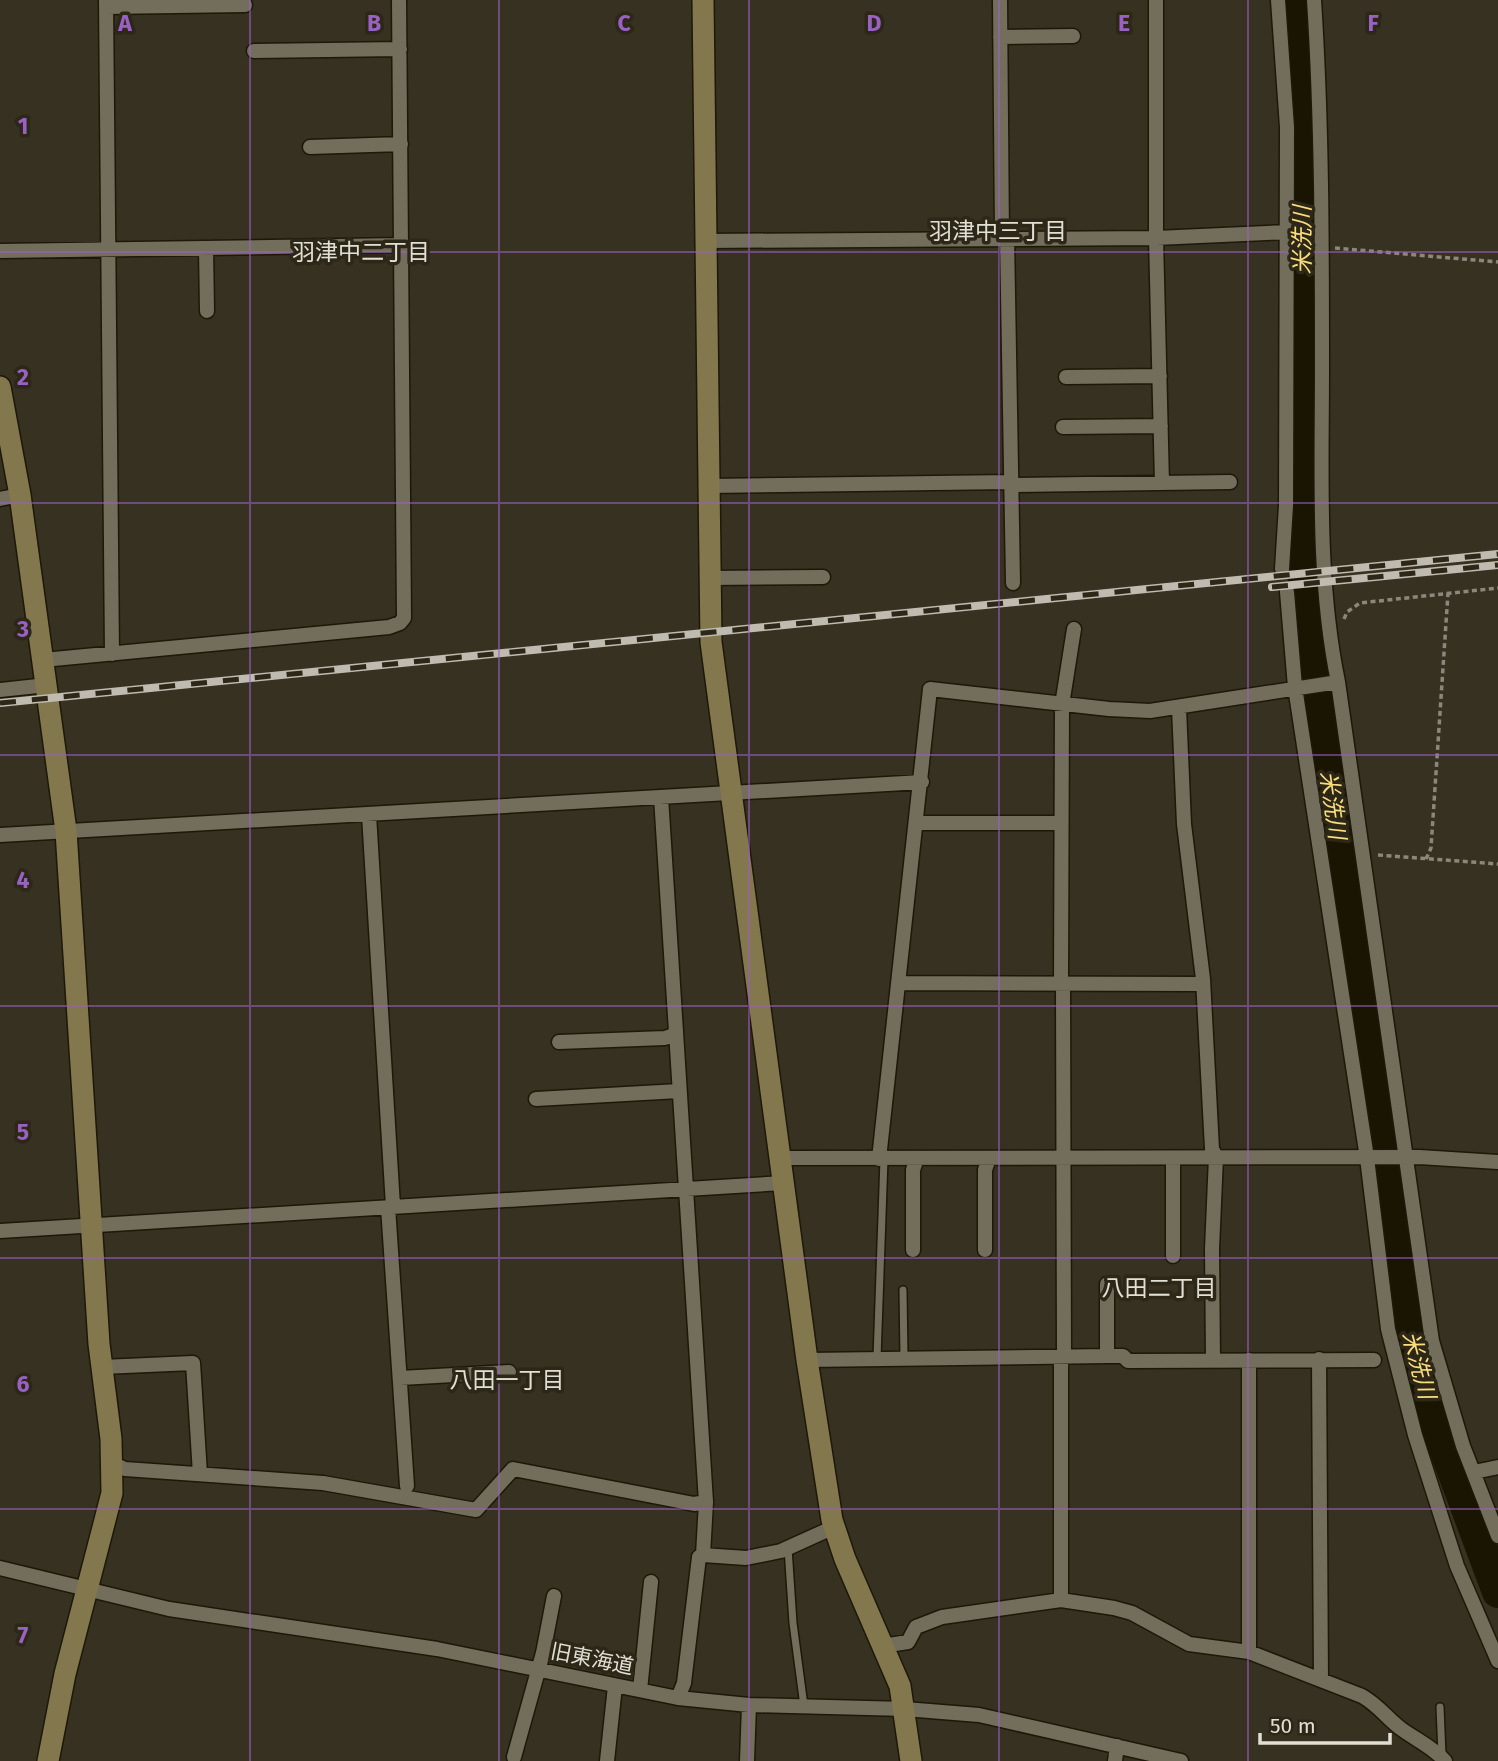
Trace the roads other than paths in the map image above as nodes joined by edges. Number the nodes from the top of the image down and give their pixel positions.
1 (399, 0) edge
2 (703, 0) edge
3 (1000, 0) edge
4 (1156, 0) edge
5 (1278, 0) edge
6 (1314, 0) edge
7 (106, 3) edge
8 (244, 5) dead end
9 (1073, 36) dead end
10 (1000, 37) junction
11 (400, 49) junction
12 (254, 51) dead end
13 (401, 144) junction
14 (310, 147) dead end
15 (1287, 232) junction
16 (1004, 237) junction
17 (1156, 238) junction
18 (706, 241) junction
19 (402, 245) junction
20 (206, 248) junction
21 (108, 249) junction
22 (0, 251) edge
23 (206, 311) dead end
24 (1160, 376) junction
25 (1066, 377) dead end
26 (0, 387) edge
27 (1161, 426) junction
28 (1063, 427) dead end
29 (1230, 482) dead end
30 (1162, 483) junction
31 (1011, 484) junction
32 (708, 486) junction
33 (10, 497) edge
34 (1282, 569) dead end
35 (823, 576) dead end
36 (709, 578) junction
37 (1013, 583) dead end
38 (1287, 592) dead end
39 (1074, 629) dead end
40 (112, 654) junction
41 (43, 660) junction
42 (1335, 682) junction
43 (47, 685) junction
44 (1298, 687) junction
45 (0, 690) edge
46 (1062, 705) junction
47 (1180, 708) junction
48 (922, 782) junction
49 (731, 794) junction
50 (661, 797) junction
51 (369, 815) junction
52 (917, 823) junction
53 (1060, 823) junction
54 (66, 831) junction
55 (0, 835) edge
56 (898, 983) junction
57 (1062, 983) junction
58 (1202, 984) junction
59 (676, 1034) junction
60 (559, 1042) dead end
61 (679, 1091) junction
62 (536, 1099) dead end
63 (1173, 1157) junction
64 (1216, 1157) junction
65 (781, 1158) junction
66 (917, 1158) junction
67 (989, 1158) junction
68 (1063, 1158) junction
69 (1370, 1158) junction
70 (1404, 1158) junction
71 (881, 1159) junction
72 (1498, 1163) edge
73 (784, 1183) junction
74 (685, 1189) junction
75 (390, 1207) junction
76 (91, 1225) junction
77 (0, 1231) edge
78 (913, 1250) dead end
79 (985, 1250) dead end
80 (1173, 1256) dead end
81 (1107, 1284) dead end
82 (903, 1290) dead end
83 (1107, 1356) junction
84 (904, 1357) junction
85 (1063, 1357) junction
86 (877, 1358) junction
87 (1319, 1359) junction
88 (807, 1360) junction
89 (1213, 1360) junction
90 (1249, 1360) junction
91 (1374, 1360) dead end
92 (102, 1367) junction
93 (509, 1372) dead end
94 (400, 1378) junction
95 (112, 1463) junction
96 (1498, 1467) edge
97 (1474, 1472) junction
98 (200, 1474) junction
99 (407, 1486) dead end
100 (706, 1502) junction
101 (834, 1527) junction
102 (1498, 1536) edge
103 (788, 1547) junction
104 (703, 1555) junction
105 (0, 1568) edge
106 (652, 1582) dead end
107 (86, 1591) junction
108 (554, 1596) dead end
109 (1061, 1600) junction
110 (882, 1646) junction
111 (1249, 1652) junction
112 (1498, 1661) edge
113 (536, 1670) junction
114 (1321, 1679) junction
115 (615, 1686) junction
116 (640, 1690) junction
117 (678, 1698) junction
118 (749, 1705) junction
119 (804, 1707) junction
120 (1440, 1707) dead end
121 (905, 1709) junction
122 (1116, 1754) edge
123 (514, 1757) dead end
124 (1444, 1759) edge
125 (48, 1761) edge
126 (607, 1761) edge
127 (747, 1761) edge
128 (911, 1761) edge
129 (1181, 1761) edge

1 - 11 street
2 - 18 street
3 - 10 street
4 - 17 street
5 - 15 street
6 - 42 street
7 - 8 street
7 - 21 street
9 - 10 street
10 - 16 street
11 - 12 street
11 - 13 street
13 - 14 street
13 - 19 street
15 - 17 street
15 - 34 street
16 - 17 street
16 - 18 street
16 - 31 street
17 - 24 street
18 - 32 street
19 - 20 street
19 - 40 street
20 - 21 street
20 - 23 street
21 - 22 street
21 - 40 street
24 - 25 street
24 - 27 street
26 - 33 street
27 - 28 street
27 - 30 street
29 - 30 street
30 - 31 street
31 - 32 street
31 - 37 street
32 - 36 street
33 - 41 street
35 - 36 street
36 - 49 street
38 - 44 street
39 - 46 street
40 - 41 street
41 - 43 street
42 - 44 street
42 - 70 street
43 - 45 street
43 - 54 street
44 - 47 street
44 - 69 street
46 - 47 street
46 - 48 street
46 - 53 street
47 - 58 street
48 - 49 street
48 - 52 street
49 - 50 street
49 - 65 street
50 - 51 street
50 - 59 street
51 - 54 street
51 - 75 street
52 - 53 street
52 - 56 street
53 - 57 street
54 - 55 street
54 - 76 street
56 - 57 street
56 - 71 street
57 - 58 street
57 - 68 street
58 - 64 street
59 - 60 street
59 - 61 street
61 - 62 street
61 - 74 street
63 - 64 street
63 - 68 street
63 - 80 street
64 - 69 street
64 - 89 street
65 - 71 street
65 - 73 street
66 - 67 street
66 - 71 street
66 - 78 street
67 - 68 street
67 - 79 street
68 - 85 street
69 - 70 street
69 - 112 street
70 - 72 street
70 - 97 street
71 - 86 lane
73 - 74 street
73 - 88 street
74 - 75 street
74 - 100 street
75 - 76 street
75 - 94 street
76 - 77 street
76 - 92 street
81 - 83 street
82 - 84 lane
83 - 85 street
83 - 89 street
84 - 85 street
84 - 86 street
85 - 109 street
86 - 88 street
87 - 90 street
87 - 91 street
87 - 114 street
88 - 101 street
89 - 90 street
90 - 111 street
92 - 95 street
92 - 98 street
93 - 94 street
94 - 99 street
95 - 98 street
95 - 107 street
96 - 97 street
97 - 102 street
98 - 100 street
100 - 104 street
101 - 103 street
101 - 110 street
103 - 104 street
103 - 119 lane
104 - 117 street
105 - 107 street, 旧東海道
106 - 116 street
107 - 113 street, 旧東海道
107 - 125 street
108 - 113 street
109 - 110 street
109 - 111 street
110 - 121 street
111 - 114 street
113 - 115 street, 旧東海道
113 - 123 street
114 - 124 street
115 - 116 street, 旧東海道
115 - 126 street
116 - 117 street, 旧東海道
117 - 118 street, 旧東海道
118 - 119 street, 旧東海道
118 - 127 street
119 - 121 street, 旧東海道
120 - 124 lane
121 - 122 street, 旧東海道
121 - 128 street
122 - 129 street, 旧東海道

